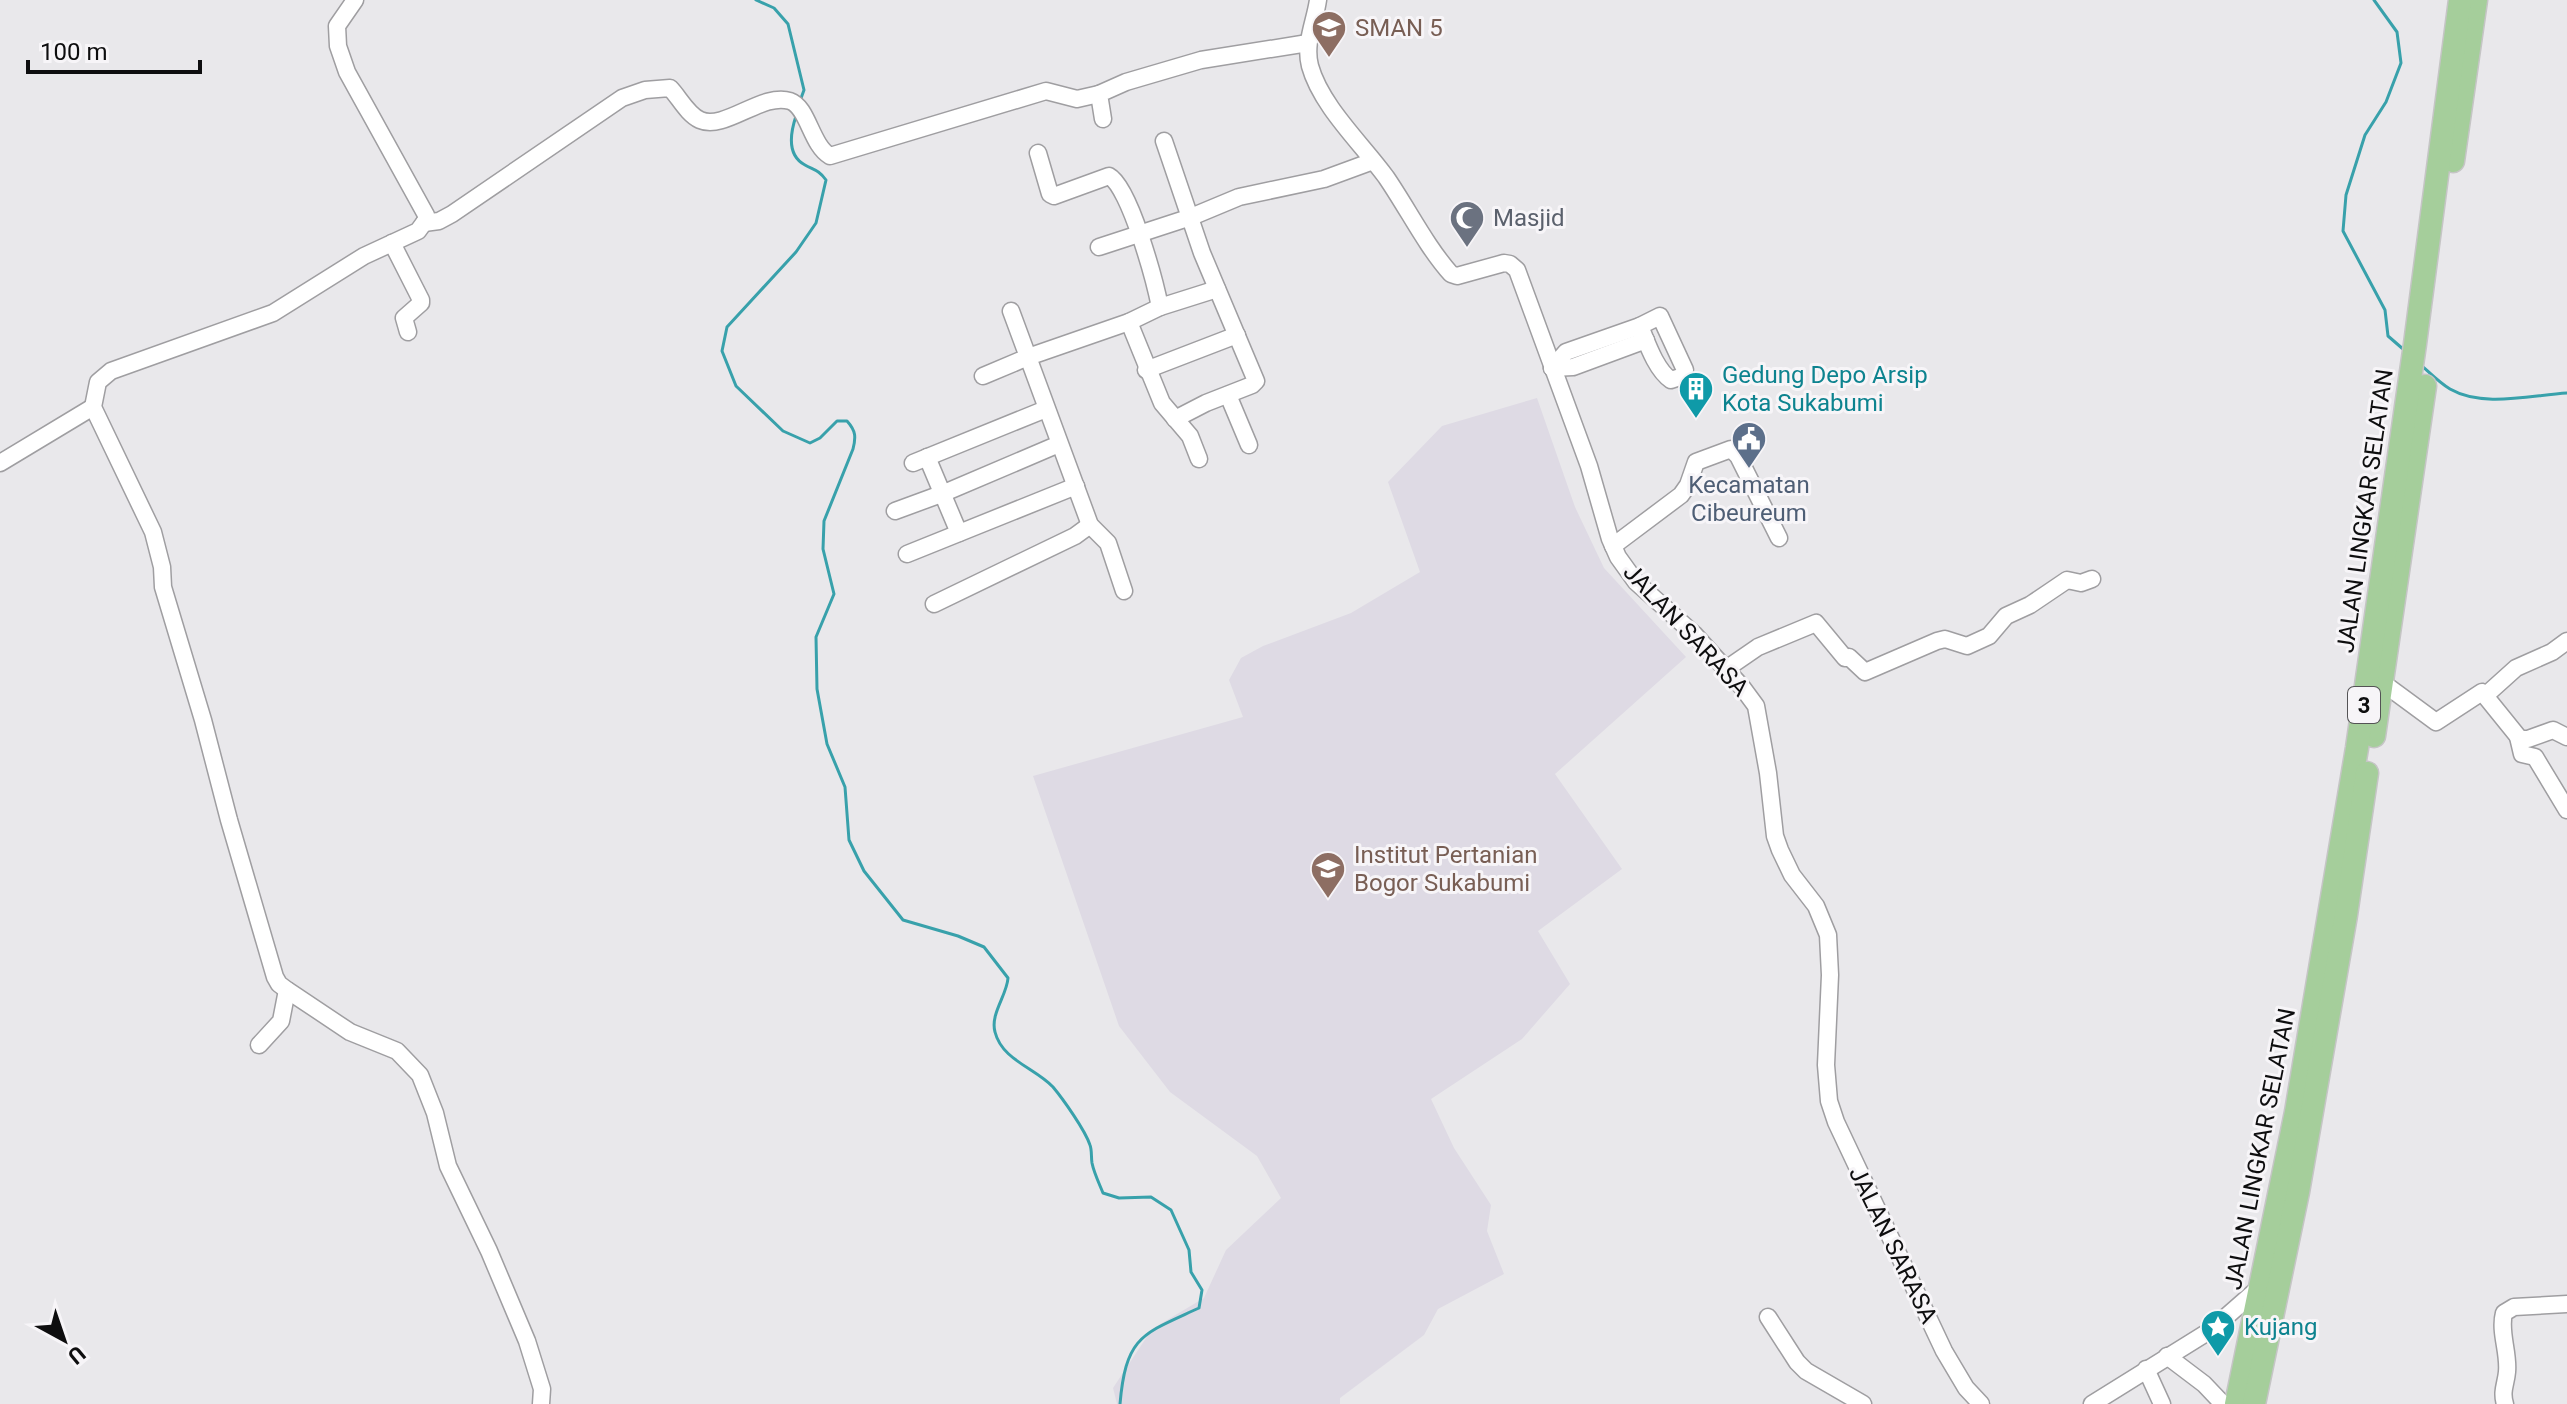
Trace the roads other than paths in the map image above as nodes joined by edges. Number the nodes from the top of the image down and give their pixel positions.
1 (355, 0) edge
2 (1318, 0) edge
3 (2460, 0) edge
4 (2476, 0) edge
5 (1308, 43) junction
6 (1099, 94) junction
7 (1103, 119) dead end
8 (1164, 141) dead end
9 (1038, 153) dead end
10 (1373, 161) junction
11 (1191, 217) junction
12 (424, 223) junction
13 (1139, 232) junction
14 (392, 243) junction
15 (1099, 247) dead end
16 (1217, 289) junction
17 (1160, 307) junction
18 (1011, 311) dead end
19 (1129, 322) junction
20 (408, 332) dead end
21 (1643, 333) dead end
22 (1237, 335) junction
23 (1028, 357) junction
24 (1552, 368) junction
25 (1146, 370) junction
26 (983, 376) dead end
27 (1228, 395) junction
28 (93, 407) junction
29 (1046, 409) junction
30 (1175, 419) junction
31 (1059, 444) junction
32 (1249, 445) dead end
33 (1199, 459) dead end
34 (0, 463) edge
35 (1076, 486) junction
36 (944, 493) junction
37 (895, 511) dead end
38 (1090, 525) junction
39 (959, 533) junction
40 (1779, 538) dead end
41 (1613, 546) junction
42 (907, 554) dead end
43 (2092, 579) dead end
44 (1124, 591) dead end
45 (934, 604) dead end
46 (2567, 641) edge
47 (1726, 669) junction
48 (2375, 682) junction
49 (2486, 695) junction
50 (2518, 737) junction
51 (2567, 737) edge
52 (2565, 804) edge
53 (287, 990) junction
54 (259, 1045) dead end
55 (2260, 1287) junction
56 (2567, 1304) edge
57 (1768, 1317) dead end
58 (2167, 1356) junction
59 (2146, 1369) junction
60 (2261, 1373) junction
61 (1971, 1401) edge
62 (2103, 1401) edge
63 (541, 1404) edge
64 (1863, 1404) edge
65 (2162, 1404) edge
66 (2223, 1404) edge
67 (2236, 1404) edge
68 (2254, 1404) edge
69 (2267, 1404) edge
70 (2505, 1404) edge

1 - 12 street
2 - 5 street, JALAN SARASA
3 - 48 main road, JALAN LINGKAR SELATAN / 3
4 - 48 main road, JALAN LINGKAR SELATAN / 3
5 - 6 street
5 - 10 street, JALAN SARASA
6 - 7 street
6 - 12 street
8 - 11 street
9 - 13 street
10 - 11 street
10 - 24 street, JALAN SARASA
11 - 13 street
11 - 16 street
12 - 14 street
13 - 15 street
13 - 17 street
14 - 20 street
14 - 28 street
16 - 17 street
16 - 22 street
17 - 19 street
18 - 23 street
19 - 23 street
19 - 25 street
21 - 24 street
22 - 25 street
22 - 27 street
23 - 26 street
23 - 29 street
24 - 41 street, JALAN SARASA
25 - 30 street
27 - 30 street
27 - 32 street
28 - 34 street
28 - 53 street
29 - 31 street
29 - 36 street
30 - 33 street
31 - 35 street
31 - 36 street
35 - 38 street
35 - 39 street
36 - 37 street
36 - 39 street
38 - 44 street
38 - 45 street
39 - 42 street
40 - 41 street
41 - 47 street, JALAN SARASA
43 - 47 street
46 - 49 street
47 - 61 street, JALAN SARASA
48 - 49 street
48 - 55 main road, JALAN LINGKAR SELATAN / 3
48 - 60 main road, JALAN LINGKAR SELATAN / 3
49 - 50 street
50 - 51 street
50 - 52 street
53 - 54 street
53 - 63 street
55 - 58 street
55 - 67 main road, JALAN LINGKAR SELATAN / 3
56 - 70 street
57 - 64 street
58 - 59 street
58 - 66 street
59 - 62 street
59 - 65 street
60 - 68 main road, JALAN LINGKAR SELATAN / 3
60 - 69 street

